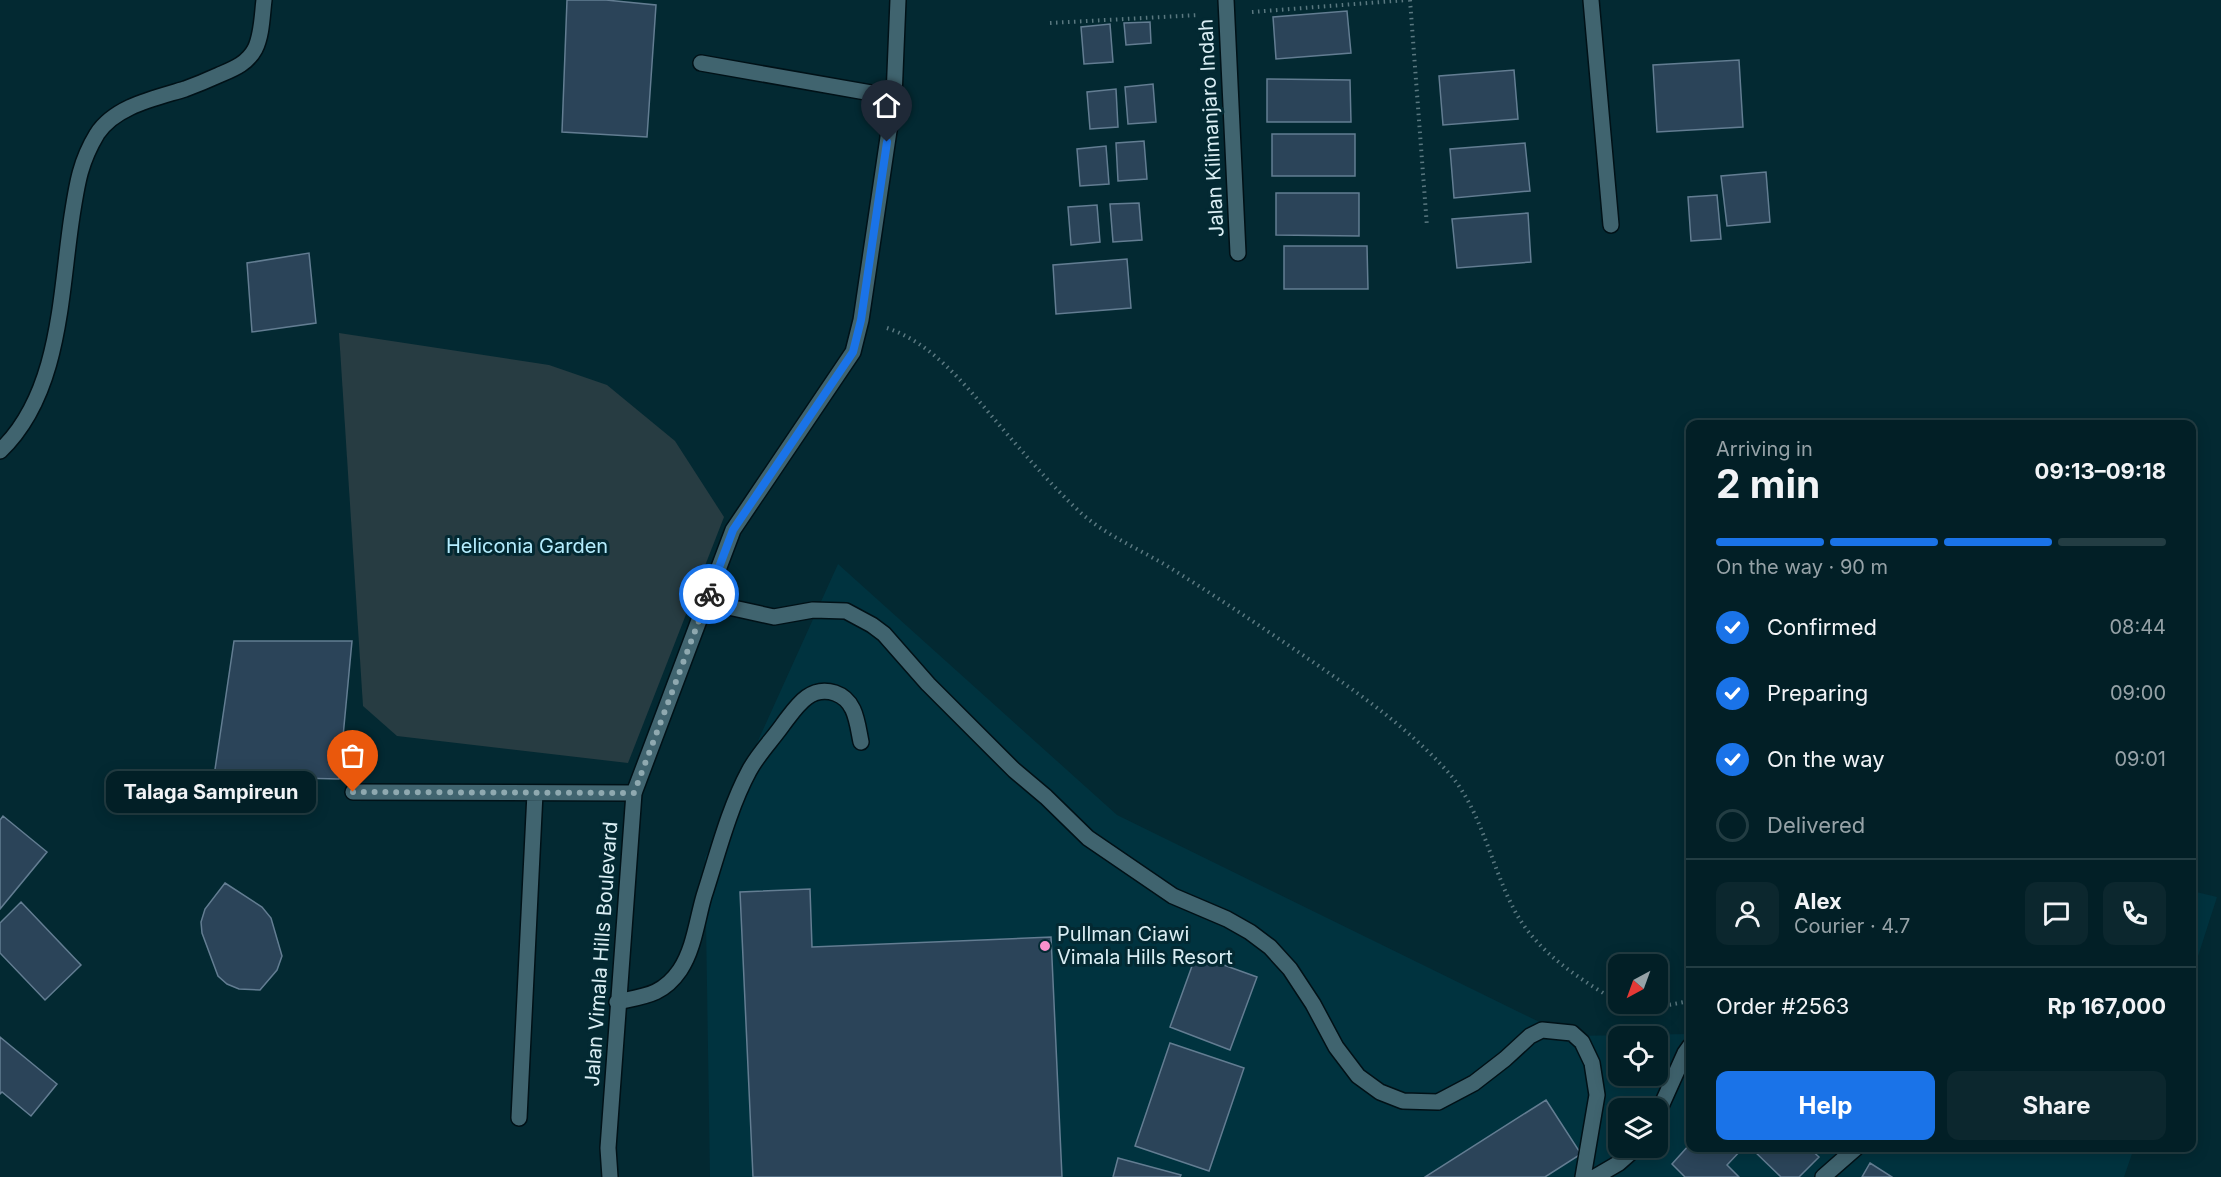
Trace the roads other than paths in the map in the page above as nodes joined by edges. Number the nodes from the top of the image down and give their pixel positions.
1 (264, 0) edge
2 (898, 0) edge
3 (1226, 0) edge
4 (1591, 0) edge
5 (701, 63) dead end
6 (894, 97) junction
7 (1611, 225) dead end
8 (1238, 253) dead end
9 (0, 451) edge
10 (706, 602) junction
11 (861, 742) dead end
12 (353, 792) dead end
13 (535, 793) junction
14 (634, 793) junction
15 (617, 1002) junction
16 (1686, 1052) edge
17 (1665, 1098) edge
18 (519, 1118) dead end
19 (1851, 1152) edge
20 (1625, 1158) edge
21 (610, 1177) edge
22 (1583, 1177) edge
23 (1595, 1177) edge
24 (1823, 1177) edge

1 - 9 street
2 - 6 street, Jalan Vimala Hills Boulevard
3 - 8 street, Jalan Kilimanjaro Indah
4 - 7 street
5 - 6 street
6 - 10 street, Jalan Vimala Hills Boulevard
10 - 14 street, Jalan Vimala Hills Boulevard
10 - 22 street
11 - 15 street
12 - 13 street
13 - 14 street
13 - 18 street
14 - 15 street, Jalan Vimala Hills Boulevard
15 - 21 street, Jalan Vimala Hills Boulevard
16 - 17 street
19 - 24 street
20 - 23 street

